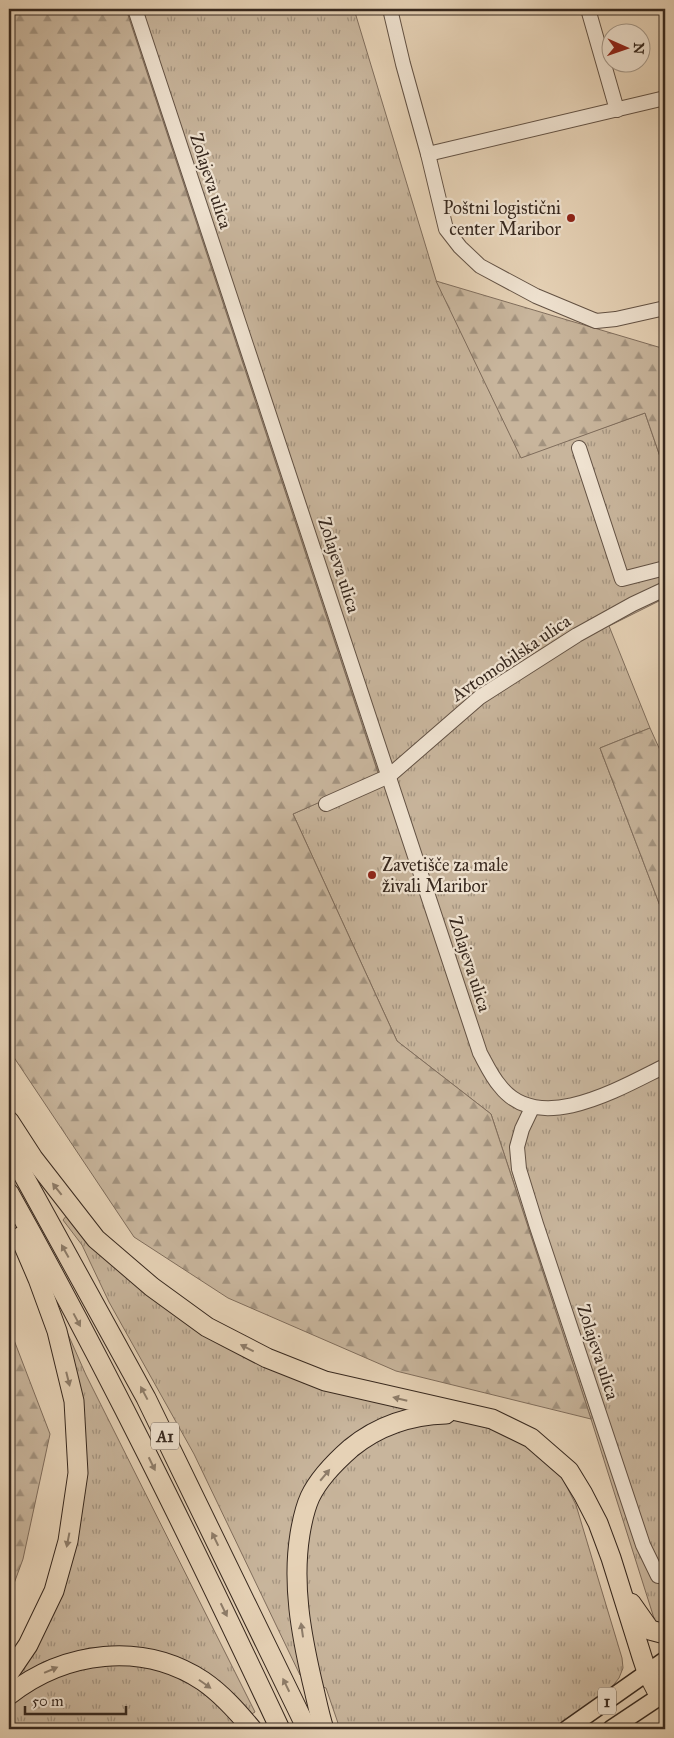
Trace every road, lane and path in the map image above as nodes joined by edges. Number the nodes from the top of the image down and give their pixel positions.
1 (390, 9) edge
2 (588, 9) edge
3 (140, 11) edge
4 (665, 98) edge
5 (618, 110) junction
6 (428, 154) junction
7 (665, 308) edge
8 (579, 448) dead end
9 (665, 568) edge
10 (665, 589) edge
11 (389, 776) junction
12 (326, 804) dead end
13 (665, 1066) edge
14 (532, 1108) junction
15 (9, 1121) edge
16 (9, 1149) edge
17 (11, 1196) edge
18 (465, 1413) junction
19 (658, 1576) dead end
20 (619, 1582) junction
21 (665, 1634) edge
22 (665, 1660) edge
23 (647, 1672) junction
24 (9, 1673) edge
25 (9, 1695) edge
26 (663, 1695) edge
27 (252, 1729) edge
28 (280, 1729) edge
29 (307, 1729) edge
30 (324, 1729) edge
31 (567, 1729) edge
32 (611, 1729) edge

1 - 6 street
2 - 5 street
3 - 11 street, Zolajeva ulica
4 - 5 street
5 - 6 street
6 - 7 street
8 - 9 street
10 - 11 street, Avtomobilska ulica
11 - 12 street, Avtomobilska ulica
11 - 14 street, Zolajeva ulica
13 - 14 street
14 - 19 street, Zolajeva ulica
18 -> 15 highway
29 -> 16 highway, A1
17 -> 24 highway
17 -> 28 highway, A1
18 - 20 highway
30 -> 18 highway
20 - 21 highway
20 - 23 highway
22 - 23 main road, 1
23 - 26 highway
23 - 31 main road, 1
25 -> 27 highway
26 - 32 main road, 1

